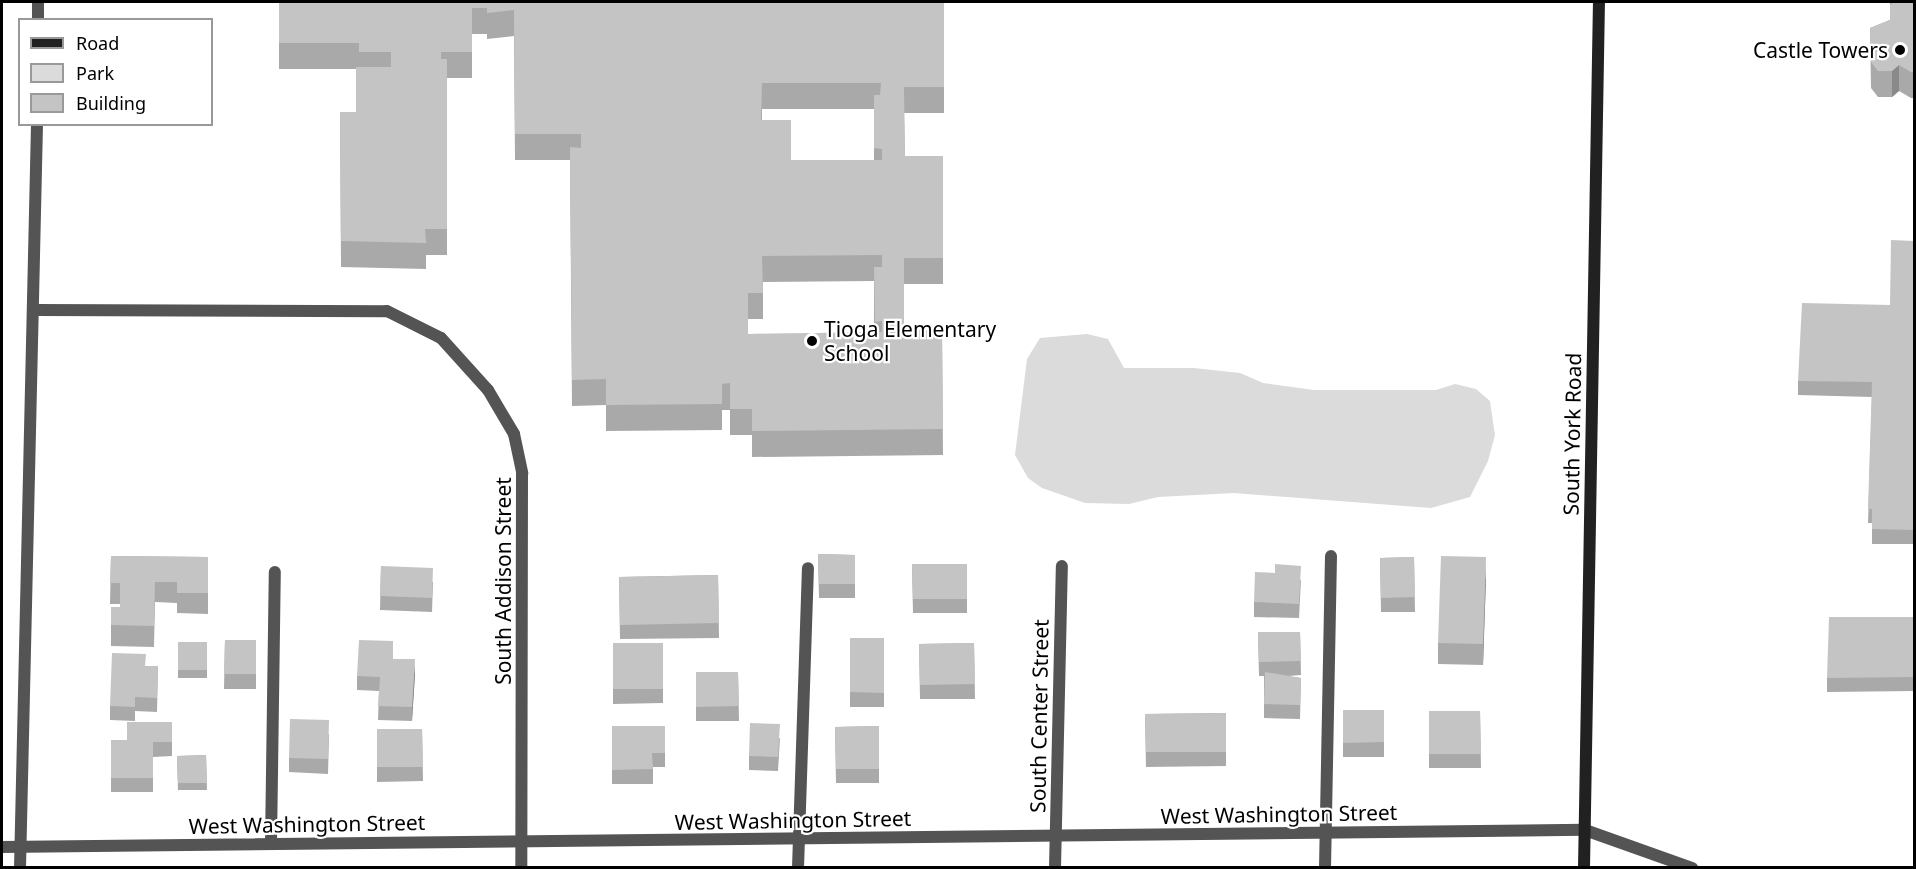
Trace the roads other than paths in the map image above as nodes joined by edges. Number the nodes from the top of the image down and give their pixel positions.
1 (38, 2) edge
2 (1599, 2) edge
3 (38, 18) edge
4 (37, 126) edge
5 (35, 310) junction
6 (1331, 556) dead end
7 (1062, 566) dead end
8 (808, 568) dead end
9 (275, 572) dead end
10 (1585, 830) junction
11 (1326, 833) junction
12 (1056, 837) junction
13 (799, 839) junction
14 (521, 842) junction
15 (271, 844) junction
16 (2, 847) edge
17 (20, 847) junction
18 (20, 867) edge
19 (520, 867) edge
20 (798, 867) edge
21 (1055, 867) edge
22 (1325, 867) edge
23 (1584, 867) edge
24 (1692, 867) edge

1 - 3 street
2 - 10 main road, South York Road
4 - 5 street
5 - 14 street, South Addison Street
5 - 17 street
6 - 11 street
7 - 12 street, South Center Street
8 - 13 street
9 - 15 street
10 - 11 street, West Washington Street
10 - 23 main road, South York Road
10 - 24 street, West Washington Street
11 - 12 street, West Washington Street
11 - 22 street
12 - 13 street, West Washington Street
12 - 21 street, South Center Street
13 - 14 street, West Washington Street
13 - 20 street
14 - 15 street, West Washington Street
14 - 19 street, South Addison Street
15 - 17 street, West Washington Street
16 - 17 street, West Washington Street
17 - 18 street

